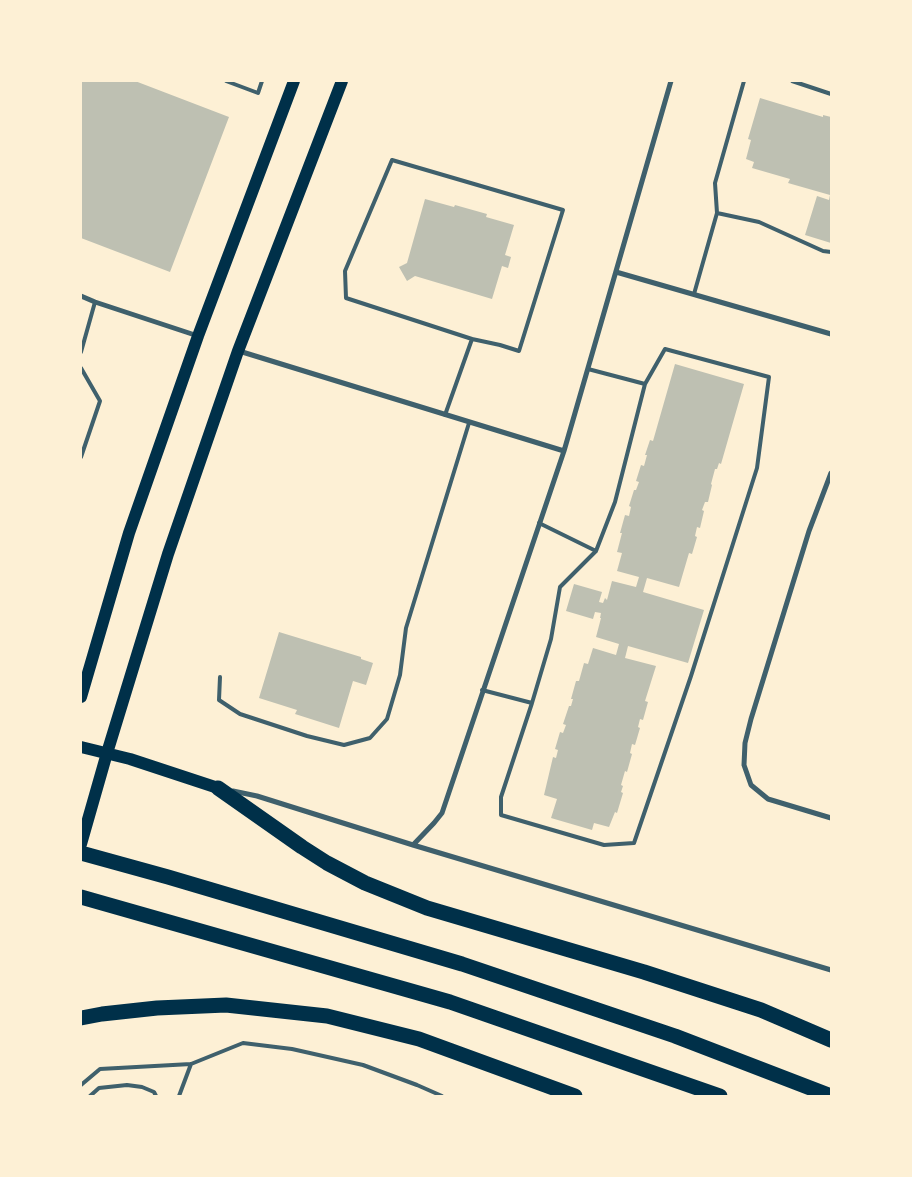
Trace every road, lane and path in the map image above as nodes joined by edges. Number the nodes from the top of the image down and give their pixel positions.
1 (226, 81) edge
2 (262, 81) edge
3 (294, 81) edge
4 (342, 81) edge
5 (671, 81) edge
6 (744, 81) edge
7 (792, 81) edge
8 (831, 94) edge
9 (717, 213) junction
10 (831, 252) edge
11 (616, 272) junction
12 (694, 294) junction
13 (81, 296) edge
14 (95, 302) junction
15 (831, 334) edge
16 (198, 336) junction
17 (472, 339) junction
18 (238, 351) junction
19 (81, 352) edge
20 (81, 368) edge
21 (588, 369) junction
22 (645, 384) junction
23 (445, 415) junction
24 (469, 422) junction
25 (564, 451) junction
26 (81, 458) edge
27 (831, 473) edge
28 (539, 523) junction
29 (596, 551) junction
30 (220, 677) dead end
31 (482, 690) junction
32 (81, 698) edge
33 (532, 703) junction
34 (81, 747) edge
35 (107, 753) junction
36 (218, 788) junction
37 (831, 818) edge
38 (81, 844) edge
39 (414, 845) junction
40 (81, 853) edge
41 (81, 897) edge
42 (831, 970) edge
43 (81, 1018) edge
44 (831, 1040) edge
45 (190, 1064) junction
46 (81, 1085) edge
47 (90, 1096) edge
48 (156, 1096) edge
49 (179, 1096) edge
50 (442, 1096) edge
51 (575, 1096) edge
52 (720, 1096) edge
53 (831, 1096) edge

1 - 2 lane
3 - 16 main road
4 - 18 main road
5 - 11 street
6 - 9 lane
7 - 8 lane
9 - 10 lane
9 - 12 lane
11 - 12 street
11 - 21 street
12 - 15 street
13 - 14 street
14 - 16 street
14 - 19 lane
16 - 32 main road
17 - 17 lane
17 - 23 lane
18 - 23 street
18 - 35 main road
20 - 26 lane
21 - 22 lane
21 - 25 street
22 - 29 lane
22 - 33 lane
23 - 24 street
24 - 25 street
24 - 30 lane
25 - 28 street
27 - 37 street
28 - 29 lane
28 - 31 street
29 - 33 lane
31 - 33 lane
31 - 39 street
34 - 35 main road
35 - 36 main road
35 - 38 main road
36 - 39 street
36 - 44 highway
39 - 42 street
40 - 53 highway
41 - 52 highway
43 - 51 highway
45 - 46 lane
45 - 49 lane
45 - 50 lane
47 - 48 lane

